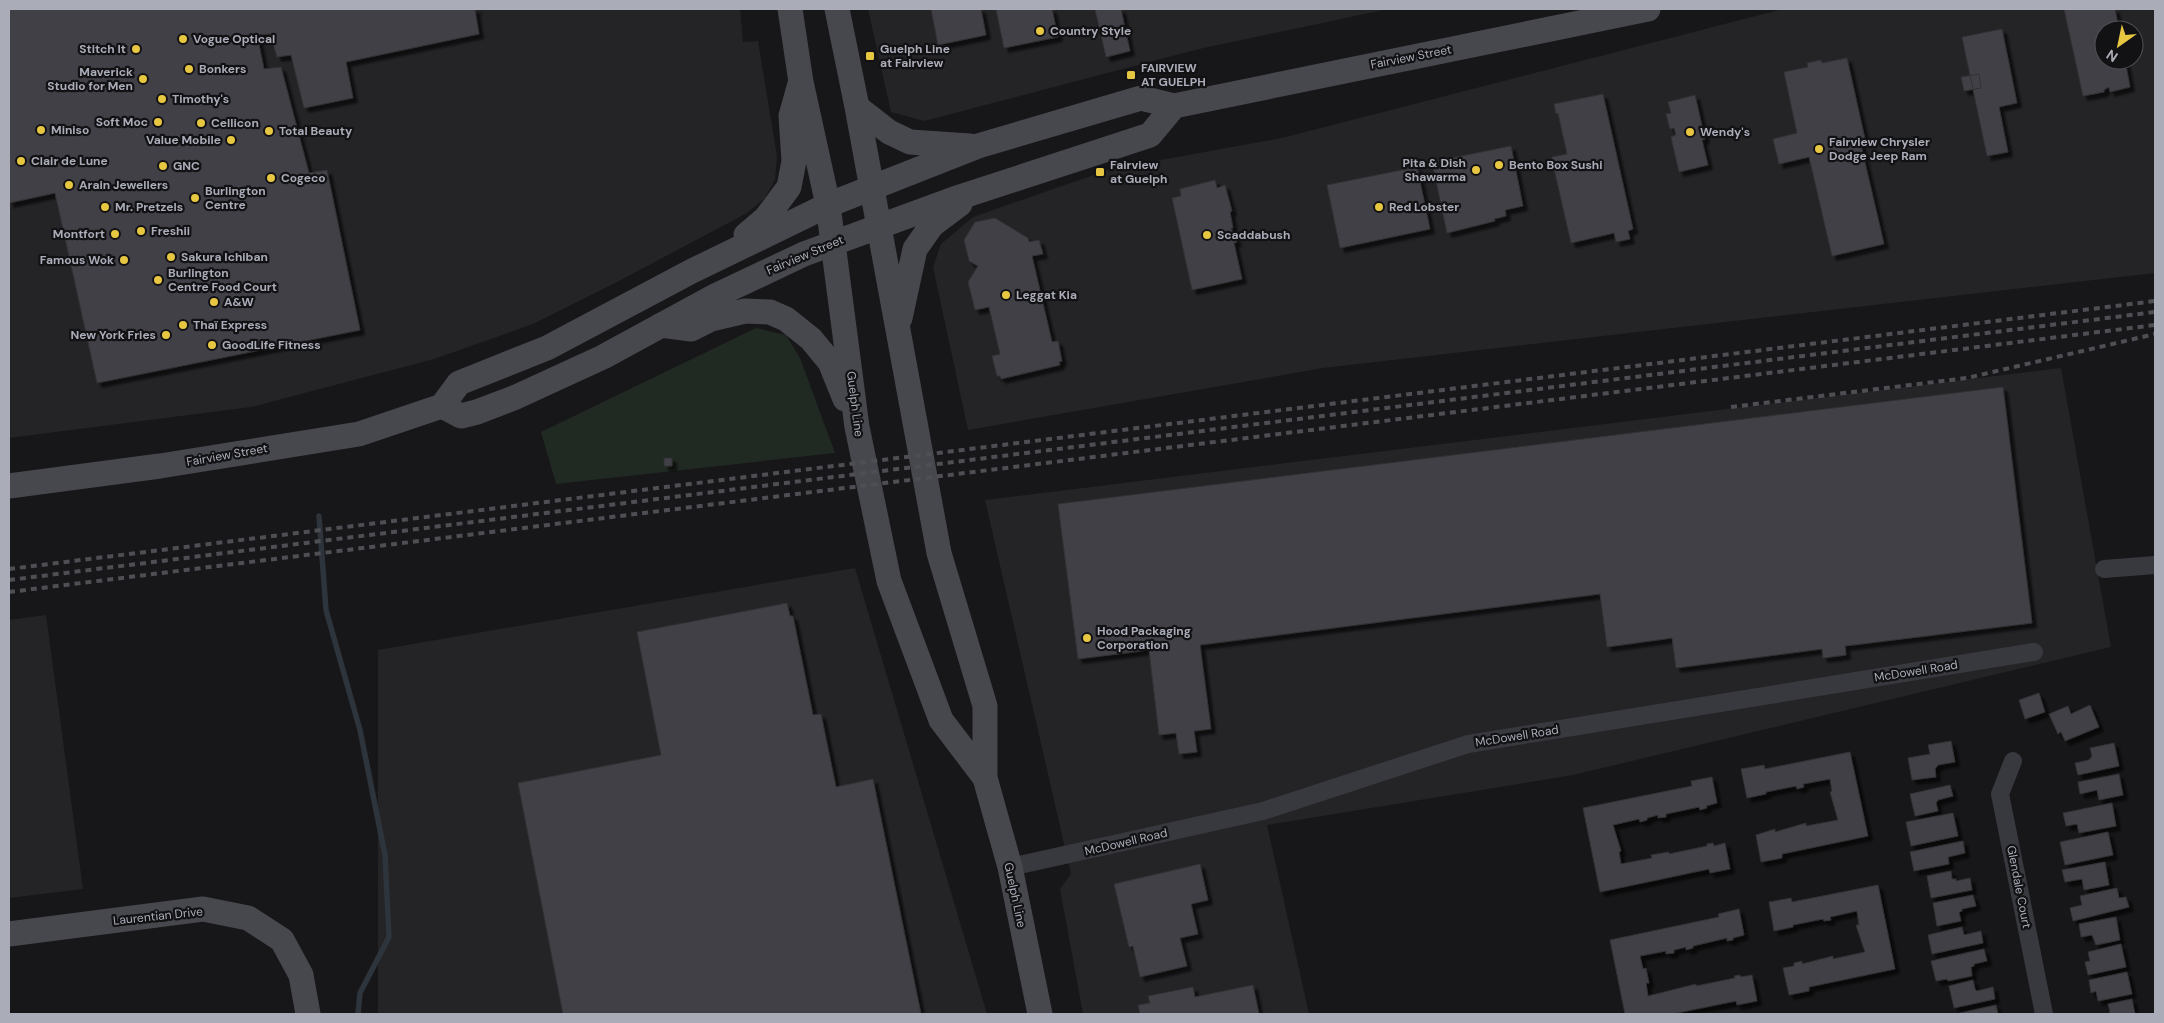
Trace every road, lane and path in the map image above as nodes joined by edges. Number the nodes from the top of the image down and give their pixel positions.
1 (790, 9) edge
2 (837, 9) edge
3 (1648, 9) edge
4 (801, 82) junction
5 (1174, 106) junction
6 (857, 107) junction
7 (978, 146) junction
8 (872, 188) junction
9 (980, 190) junction
10 (828, 205) junction
11 (878, 225) junction
12 (834, 242) junction
13 (732, 251) junction
14 (661, 325) junction
15 (898, 328) junction
16 (442, 406) junction
17 (857, 427) junction
18 (9, 486) edge
19 (2155, 565) edge
20 (2104, 569) dead end
21 (2034, 652) dead end
22 (2013, 761) dead end
23 (985, 778) junction
24 (1010, 867) junction
25 (9, 934) edge
26 (308, 1014) edge
27 (1040, 1014) edge
28 (2044, 1014) edge

1 - 4 main road, Guelph Line
2 - 6 main road, Guelph Line
3 - 5 main road, Fairview Street
4 - 10 main road, Guelph Line
4 - 13 main road
5 - 7 main road, Fairview Street
5 - 9 main road, Fairview Street
6 - 7 main road
6 - 8 main road, Guelph Line
7 - 8 main road, Fairview Street
8 - 10 main road, Fairview Street
8 - 11 main road, Guelph Line
9 - 11 main road, Fairview Street
9 - 15 main road
10 - 12 main road, Guelph Line
10 - 13 main road, Fairview Street
11 - 12 main road, Fairview Street
11 - 15 main road, Guelph Line
12 - 14 main road, Fairview Street
12 - 17 main road, Guelph Line
13 - 16 main road, Fairview Street
14 - 16 main road, Fairview Street
14 - 17 main road
15 - 23 main road, Guelph Line
16 - 18 main road, Fairview Street
17 - 23 main road, Guelph Line
19 - 20 street
21 - 24 street, McDowell Road
22 - 28 street, Glendale Court
23 - 24 main road, Guelph Line
24 - 27 main road, Guelph Line
25 - 26 main road, Laurentian Drive

